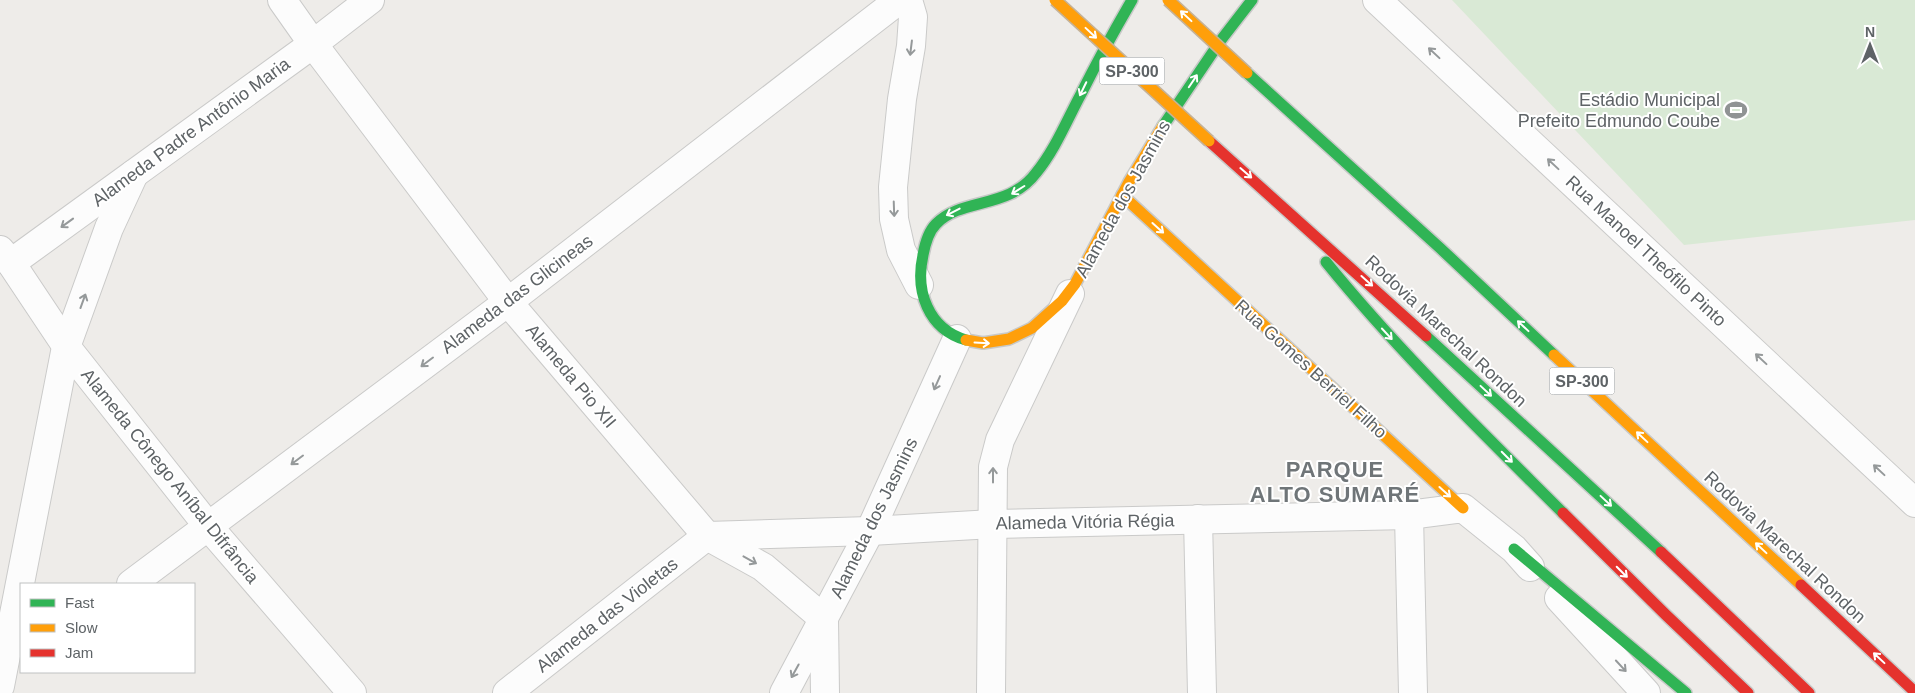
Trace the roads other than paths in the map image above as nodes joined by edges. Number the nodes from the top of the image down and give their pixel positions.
1 (282, 0) edge
2 (370, 0) edge
3 (899, 0) edge
4 (908, 0) edge
5 (1055, 0) edge
6 (1132, 0) edge
7 (1168, 0) edge
8 (1252, 0) edge
9 (1377, 0) edge
10 (313, 44) junction
11 (134, 174) junction
12 (1122, 195) junction
13 (1279, 201) junction
14 (5, 256) edge
15 (918, 284) junction
16 (1072, 290) junction
17 (508, 302) junction
18 (957, 339) junction
19 (66, 347) junction
20 (1915, 503) edge
21 (1463, 508) junction
22 (1409, 515) junction
23 (1198, 519) junction
24 (993, 524) junction
25 (208, 526) junction
26 (870, 531) junction
27 (707, 536) junction
28 (1514, 549) junction
29 (24, 583) edge
30 (133, 583) edge
31 (20, 606) edge
32 (824, 619) junction
33 (7, 679) edge
34 (1915, 692) edge
35 (352, 693) edge
36 (507, 693) edge
37 (784, 693) edge
38 (825, 693) edge
39 (991, 693) edge
40 (1202, 693) edge
41 (1413, 693) edge
42 (1646, 693) edge
43 (1686, 693) edge
44 (1748, 693) edge
45 (1809, 693) edge

1 - 10 street, Alameda Pio XII
2 - 10 street, Alameda Padre Antônio Maria
3 - 17 street, Alameda das Glicineas
4 -> 15 street
5 -> 13 main road, Rodovia Marechal Rondon / SP-300, bridge
6 -> 15 main road
34 -> 7 main road, Rodovia Marechal Rondon / SP-300, bridge
12 -> 8 main road, Alameda dos Jasmins
20 -> 9 street, Rua Manoel Theófilo Pinto
10 - 11 street, Alameda Padre Antônio Maria
10 - 17 street, Alameda Pio XII
11 -> 14 street, Alameda Padre Antônio Maria
19 -> 11 street
12 - 16 main road, Alameda dos Jasmins
12 -> 21 main road, Rua Gomes Berriel Filho
13 -> 44 main road
13 -> 45 main road, Rodovia Marechal Rondon / SP-300
14 - 19 street, Alameda Cônego Aníbal Difrância
15 - 18 main road
18 -> 16 main road, Alameda dos Jasmins
24 -> 16 street
17 -> 25 street, Alameda das Glicineas
17 - 27 street, Alameda Pio XII
18 -> 26 street, Alameda dos Jasmins
19 - 25 street, Alameda Cônego Aníbal Difrância
19 - 29 street
21 - 22 street, Alameda Vitória Régia
21 - 28 street, Rua Gomes Berriel Filho
22 - 23 street, Alameda Vitória Régia
22 - 41 street
23 - 24 street, Alameda Vitória Régia
23 - 40 street
24 - 26 street, Alameda Vitória Régia
24 - 39 street
25 - 30 street, Alameda das Glicineas
25 - 35 street, Alameda Cônego Aníbal Difrância
26 - 27 street, Alameda Vitória Régia
26 - 32 street, Alameda dos Jasmins
27 -> 32 street, Alameda Pio XII
27 - 36 street, Alameda das Violetas
28 -> 42 street, Rua Gomes Berriel Filho
28 - 43 main road
31 - 33 street
32 -> 37 street, Alameda dos Jasmins
32 - 38 street

